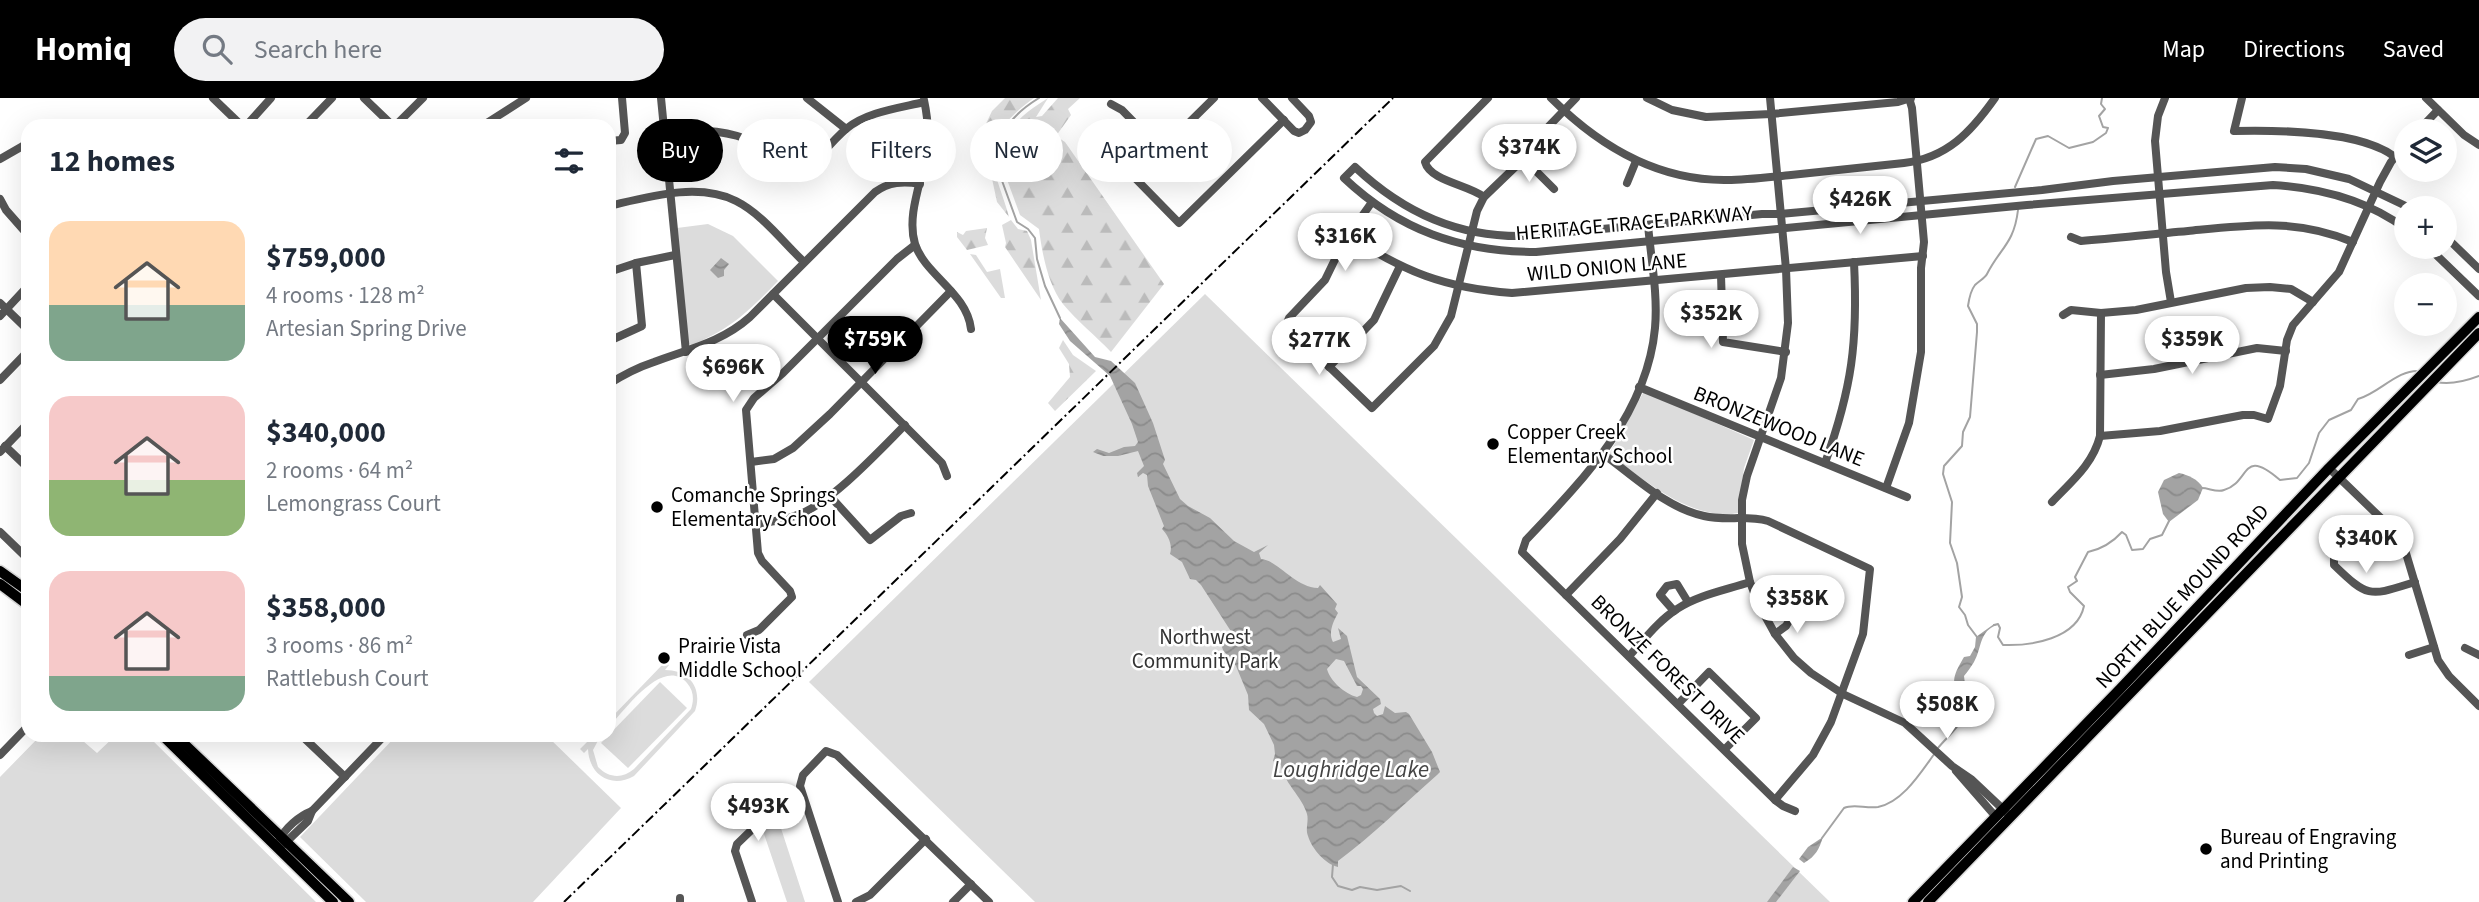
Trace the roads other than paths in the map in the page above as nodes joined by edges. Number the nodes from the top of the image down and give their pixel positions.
1 (213, 98) edge
2 (271, 98) edge
3 (332, 98) edge
4 (364, 98) edge
5 (423, 98) edge
6 (526, 98) edge
7 (622, 98) edge
8 (661, 98) edge
9 (807, 98) edge
10 (1262, 98) edge
11 (1292, 98) edge
12 (1488, 98) edge
13 (1551, 98) edge
14 (1576, 98) edge
15 (1647, 98) edge
16 (1770, 98) edge
17 (1910, 98) edge
18 (1995, 98) edge
19 (2165, 98) edge
20 (2242, 98) edge
21 (2426, 98) edge
22 (924, 100) edge
23 (1208, 100) edge
24 (1111, 104) dead end
25 (1563, 110) junction
26 (2438, 110) junction
27 (1771, 114) junction
28 (236, 119) edge
29 (251, 119) edge
30 (312, 119) edge
31 (386, 119) edge
32 (401, 119) edge
33 (493, 119) edge
34 (663, 119) edge
35 (866, 119) edge
36 (1131, 119) edge
37 (1190, 119) edge
38 (2429, 119) edge
39 (1284, 121) junction
40 (846, 129) joint
41 (723, 133) edge
42 (616, 140) edge
43 (2479, 145) edge
44 (21, 147) edge
45 (2394, 156) edge
46 (0, 159) edge
47 (1524, 159) junction
48 (2394, 159) edge
49 (1636, 161) junction
50 (1917, 161) junction
51 (1232, 172) edge
52 (1777, 176) junction
53 (2158, 177) junction
54 (668, 182) edge
55 (1139, 182) edge
56 (1221, 182) edge
57 (1627, 183) dead end
58 (920, 184) junction
59 (1554, 189) dead end
60 (2376, 190) junction
61 (669, 194) junction
62 (2159, 195) junction
63 (1484, 197) junction
64 (0, 199) edge
65 (1920, 200) junction
66 (2394, 200) edge
67 (1372, 202) junction
68 (616, 205) edge
69 (2369, 207) junction
70 (1780, 214) junction
71 (1922, 216) junction
72 (2394, 222) edge
73 (1648, 226) junction
74 (21, 227) edge
75 (1782, 228) junction
76 (1471, 233) junction
77 (2162, 233) junction
78 (1348, 235) junction
79 (2071, 237) dead end
80 (1650, 241) junction
81 (2353, 242) junction
82 (915, 245) junction
83 (1468, 246) junction
84 (2457, 248) edge
85 (675, 255) junction
86 (1923, 257) junction
87 (2440, 259) edge
88 (804, 262) junction
89 (1854, 262) junction
90 (636, 263) junction
91 (1400, 266) junction
92 (1786, 269) junction
93 (2479, 269) edge
94 (616, 270) edge
95 (1721, 275) junction
96 (1653, 281) junction
97 (1458, 287) junction
98 (951, 291) junction
99 (21, 292) edge
100 (773, 294) junction
101 (2479, 296) edge
102 (2171, 302) junction
103 (2313, 302) junction
104 (2, 310) edge
105 (2101, 313) junction
106 (2063, 315) dead end
107 (2479, 317) edge
108 (21, 325) edge
109 (971, 329) dead end
110 (2479, 333) edge
111 (616, 338) edge
112 (818, 338) junction
113 (2286, 351) junction
114 (686, 352) junction
115 (1786, 352) junction
116 (21, 358) edge
117 (1329, 367) junction
118 (2100, 375) junction
119 (0, 380) edge
120 (616, 380) edge
121 (862, 382) junction
122 (1639, 387) junction
123 (905, 425) junction
124 (21, 431) edge
125 (2100, 436) junction
126 (1761, 437) junction
127 (3, 449) edge
128 (1603, 454) junction
129 (751, 462) junction
130 (21, 463) edge
131 (1825, 463) junction
132 (2329, 468) junction
133 (947, 476) dead end
134 (2340, 478) junction
135 (1886, 488) junction
136 (1657, 493) junction
137 (829, 495) junction
138 (1907, 497) dead end
139 (2052, 502) dead end
140 (911, 513) dead end
141 (1741, 519) junction
142 (757, 524) junction
143 (0, 532) edge
144 (2363, 532) dead end
145 (21, 552) edge
146 (0, 571) edge
147 (1750, 582) junction
148 (2415, 582) junction
149 (0, 584) edge
150 (21, 586) edge
151 (1566, 595) junction
152 (21, 600) edge
153 (1688, 602) junction
154 (1674, 611) junction
155 (1793, 614) dead end
156 (1775, 634) junction
157 (747, 635) dead end
158 (2434, 648) junction
159 (2465, 648) dead end
160 (2409, 655) dead end
161 (2479, 655) edge
162 (1629, 656) junction
163 (1843, 694) junction
164 (1678, 704) junction
165 (2479, 706) edge
166 (21, 733) edge
167 (169, 742) edge
168 (182, 742) edge
169 (308, 742) edge
170 (378, 742) edge
171 (1725, 749) junction
172 (0, 755) edge
173 (345, 777) junction
174 (1775, 800) junction
175 (804, 802) junction
176 (1795, 811) dead end
177 (2003, 814) junction
178 (284, 839) junction
179 (926, 839) junction
180 (277, 848) junction
181 (971, 884) junction
182 (333, 902) edge
183 (349, 902) edge
184 (752, 902) edge
185 (838, 902) edge
186 (856, 902) edge
187 (953, 902) edge
188 (989, 902) edge
189 (1913, 902) edge
190 (1928, 902) edge

1 - 28 street
2 - 29 street
3 - 30 street
4 - 31 street
5 - 32 street
6 - 33 street
7 - 42 street
8 - 34 street
9 - 40 street
10 - 39 street
11 - 39 street
12 - 63 street
13 - 25 street
14 - 25 street
15 - 27 street
16 - 27 street
17 - 27 street
17 - 50 street
18 - 50 street
19 - 53 street
20 - 45 street
21 - 26 street
22 - 35 street
22 - 58 street
23 - 37 street
24 - 36 street
25 - 47 street
25 - 49 street
26 - 38 street
26 - 43 street
27 - 52 street
39 - 51 street
40 - 41 street
44 - 46 street
47 - 59 street
47 - 63 street
48 - 60 street
49 - 52 street
49 - 57 street
50 - 52 street
50 - 65 street
52 - 70 street
53 - 60 street, HERITAGE TRACE PARKWAY
53 - 62 street
53 - 65 street, HERITAGE TRACE PARKWAY
54 - 61 street
55 - 56 street
58 - 82 street
58 - 88 street
60 - 66 street, HERITAGE TRACE PARKWAY
60 - 69 street
61 - 68 street
61 - 85 street
61 - 88 street
62 - 69 street, HERITAGE TRACE PARKWAY
62 - 71 street, HERITAGE TRACE PARKWAY
62 - 77 street
63 - 76 street
64 - 74 street
65 - 70 street, HERITAGE TRACE PARKWAY
65 - 71 street
67 - 76 street, HERITAGE TRACE PARKWAY
67 - 78 street
67 - 83 street, HERITAGE TRACE PARKWAY
69 - 72 street, HERITAGE TRACE PARKWAY
69 - 81 street
70 - 73 street, HERITAGE TRACE PARKWAY
70 - 75 street
71 - 75 street, HERITAGE TRACE PARKWAY
71 - 86 street
73 - 76 street, HERITAGE TRACE PARKWAY
73 - 80 street
75 - 80 street, HERITAGE TRACE PARKWAY
75 - 92 street
76 - 83 street
77 - 79 street
77 - 81 street
77 - 102 street
78 - 91 street, WILD ONION LANE
78 - 117 street
80 - 83 street, HERITAGE TRACE PARKWAY
80 - 96 street
81 - 103 street
82 - 98 street
82 - 112 street
83 - 97 street
84 - 93 street
85 - 90 street
85 - 114 street
86 - 89 street, WILD ONION LANE
86 - 135 street
87 - 101 street
88 - 100 street
89 - 92 street, WILD ONION LANE
89 - 131 street
90 - 94 street
90 - 111 street
91 - 97 street, WILD ONION LANE
91 - 117 street
92 - 95 street, WILD ONION LANE
92 - 115 street
95 - 96 street, WILD ONION LANE
95 - 115 street
96 - 97 street, WILD ONION LANE
96 - 122 street
97 - 117 street
98 - 109 street
98 - 121 street
99 - 104 street
100 - 112 street
100 - 114 street
102 - 103 street
102 - 105 street
103 - 113 street
104 - 108 street
105 - 106 street
105 - 118 street
107 - 132 main road, NORTH BLUE MOUND ROAD
110 - 134 main road, NORTH BLUE MOUND ROAD
112 - 121 street
112 - 129 street
113 - 118 street
113 - 125 street
114 - 120 street
115 - 126 street
116 - 119 street
118 - 125 street
121 - 123 street
121 - 129 street
122 - 126 street, BRONZEWOOD LANE
122 - 128 street
123 - 133 street
123 - 137 street
124 - 127 street
125 - 139 street
126 - 131 street, BRONZEWOOD LANE
126 - 141 street
127 - 130 street
128 - 136 street
128 - 151 street, BRONZE FOREST DRIVE
129 - 142 street
131 - 135 street, BRONZEWOOD LANE
132 - 134 street
132 - 177 main road, NORTH BLUE MOUND ROAD
134 - 148 street
134 - 177 main road, NORTH BLUE MOUND ROAD
135 - 138 street, BRONZEWOOD LANE
136 - 141 street
136 - 151 street
137 - 140 street
137 - 142 street
141 - 147 street
141 - 163 street
142 - 157 street
143 - 145 street
144 - 148 street
146 - 150 main road
147 - 153 street
147 - 156 street
148 - 158 street
149 - 152 main road
151 - 162 street, BRONZE FOREST DRIVE
153 - 154 street
153 - 154 street
154 - 162 street
155 - 156 street
156 - 163 street
158 - 160 street
158 - 165 street
159 - 161 street
162 - 164 street, BRONZE FOREST DRIVE
163 - 174 street
163 - 177 street
164 - 171 street, BRONZE FOREST DRIVE
164 - 171 street
166 - 172 street
167 - 180 main road
168 - 178 main road
169 - 173 street
170 - 173 street
171 - 174 street, BRONZE FOREST DRIVE
173 - 178 street
174 - 176 street, BRONZE FOREST DRIVE
175 - 179 street
175 - 184 street
175 - 185 street
177 - 189 main road, NORTH BLUE MOUND ROAD
177 - 190 main road, NORTH BLUE MOUND ROAD
178 - 180 street
178 - 183 main road
179 - 181 street
179 - 186 street
180 - 182 main road
181 - 187 street
181 - 188 street

